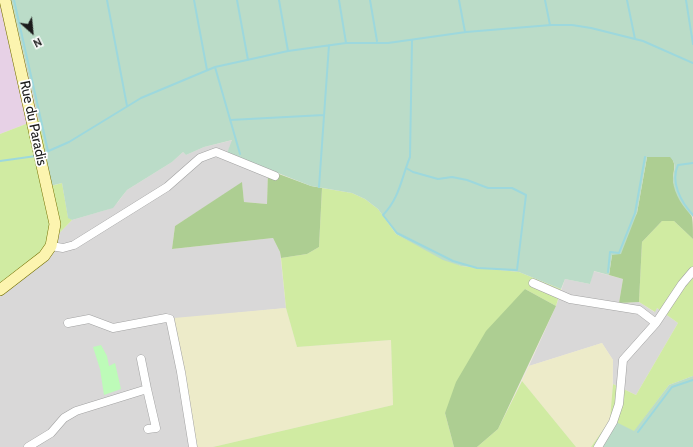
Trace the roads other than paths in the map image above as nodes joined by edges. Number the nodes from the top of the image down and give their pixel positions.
1 (5, 0) edge
2 (275, 176) dead end
3 (51, 246) junction
4 (693, 271) edge
5 (533, 283) dead end
6 (0, 290) edge
7 (68, 323) dead end
8 (656, 323) junction
9 (141, 359) dead end
10 (148, 389) junction
11 (148, 429) dead end
12 (28, 447) edge
13 (193, 447) edge
14 (598, 447) edge

1 - 3 main road, Rue du Paradis
2 - 3 street
3 - 6 main road
4 - 8 street
5 - 8 street
7 - 13 street
8 - 14 street
9 - 10 street
10 - 11 street
10 - 12 street

